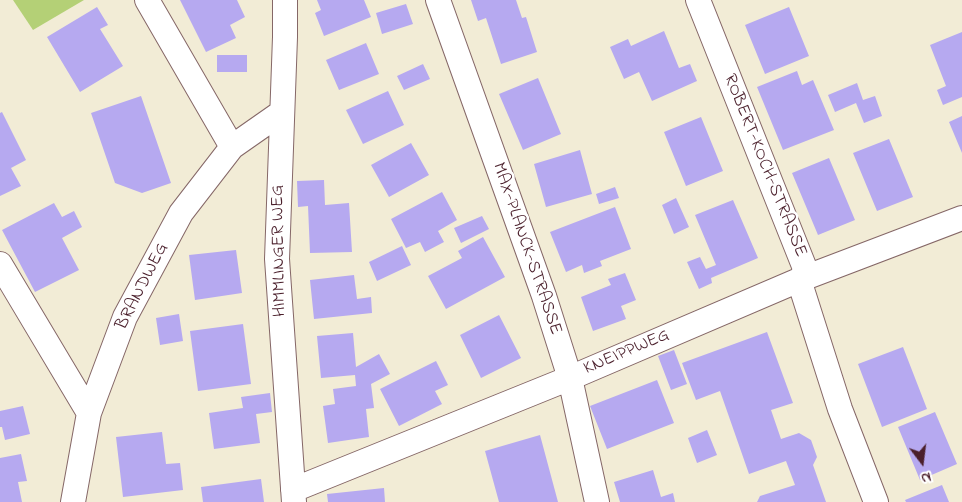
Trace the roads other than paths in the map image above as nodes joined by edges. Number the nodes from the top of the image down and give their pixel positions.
1 (147, 0) edge
2 (285, 0) edge
3 (438, 0) edge
4 (698, 0) edge
5 (282, 112) junction
6 (232, 147) junction
7 (962, 218) edge
8 (0, 264) edge
9 (800, 280) junction
10 (570, 378) junction
11 (89, 412) junction
12 (293, 496) edge
13 (73, 502) edge
14 (597, 502) edge
15 (876, 502) edge

1 - 6 street
2 - 5 street, HIMMLINGER WEG
3 - 10 street, MAX-PLANCK-STRASSE
4 - 9 street, ROBERT-KOCH-STRASSE
5 - 6 street, BRANDWEG
5 - 12 street, HIMMLINGER WEG
6 - 11 street, BRANDWEG
7 - 9 street, KNEIPPWEG
8 - 11 street
9 - 10 street, KNEIPPWEG
9 - 15 street, ROBERT-KOCH-STRASSE
10 - 12 street, KNEIPPWEG
10 - 14 street, MAX-PLANCK-STRASSE
11 - 13 street, BRANDWEG

